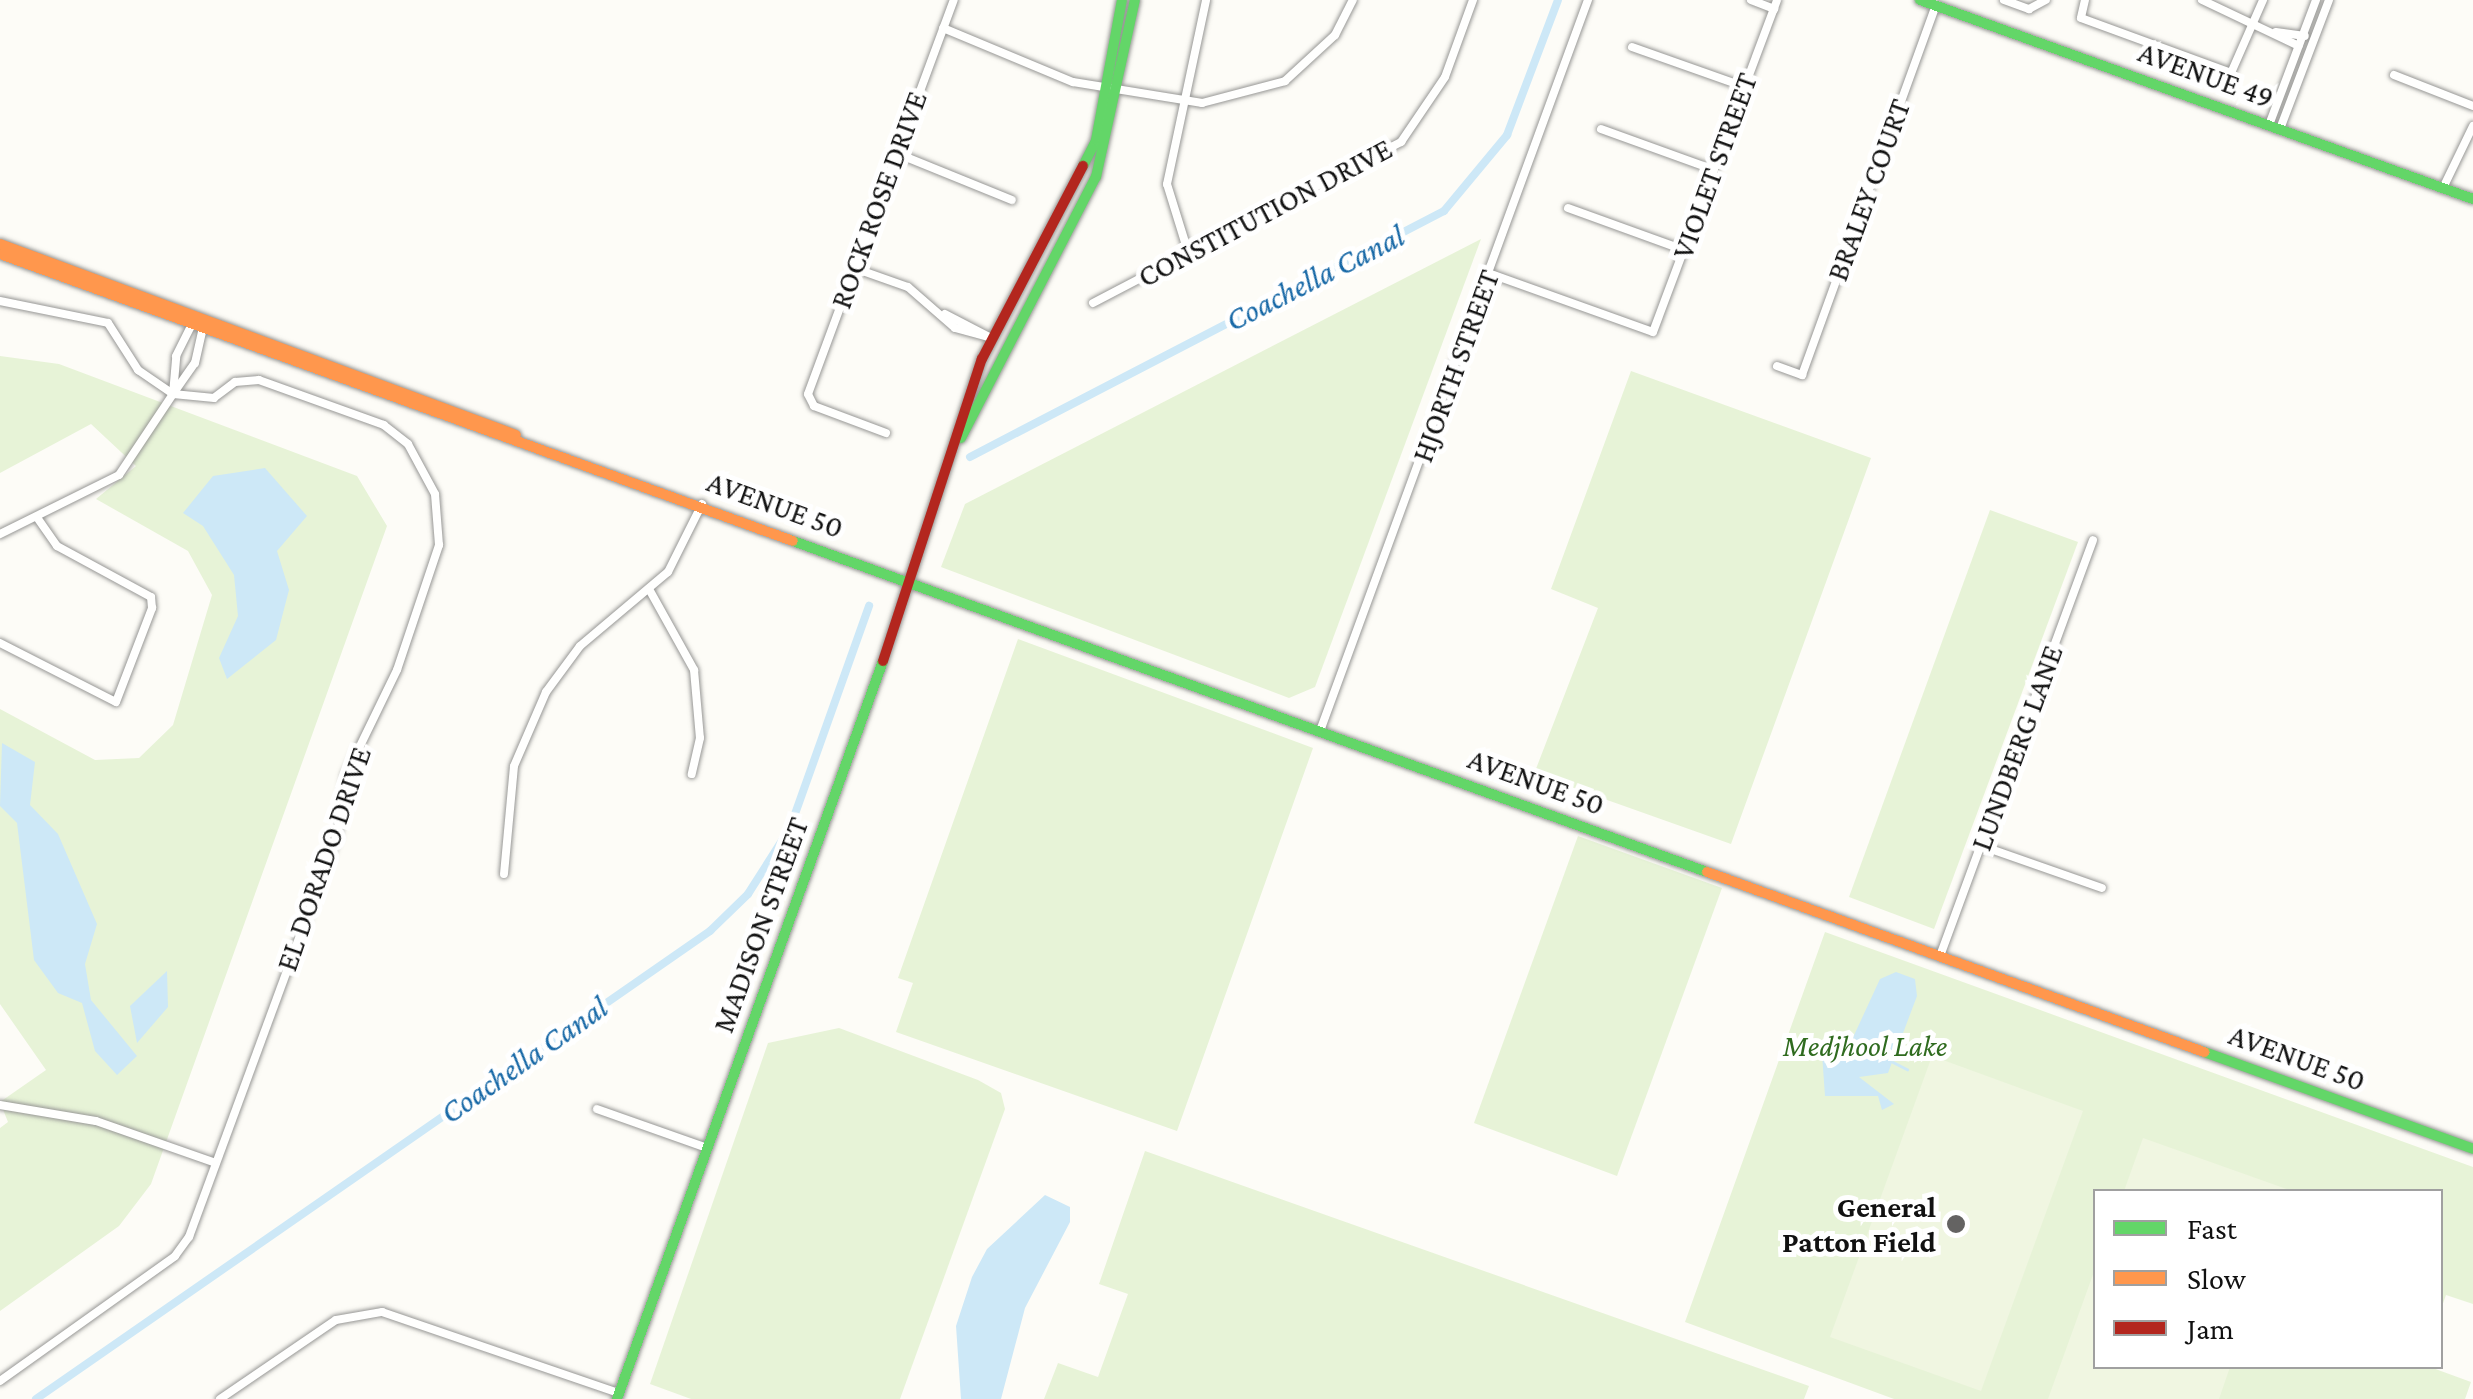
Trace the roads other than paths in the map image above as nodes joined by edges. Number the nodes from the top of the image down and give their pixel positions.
1 (954, 0) edge
2 (1122, 0) edge
3 (1135, 0) edge
4 (1206, 0) edge
5 (1353, 0) edge
6 (1474, 0) edge
7 (1588, 0) edge
8 (1751, 0) edge
9 (1920, 0) edge
10 (2004, 0) edge
11 (2085, 0) edge
12 (2202, 0) edge
13 (2263, 0) edge
14 (2316, 0) edge
15 (2328, 0) edge
16 (2043, 3) edge
17 (1776, 4) edge
18 (1936, 6) junction
19 (2255, 24) junction
20 (942, 28) junction
21 (2276, 32) junction
22 (2308, 37) junction
23 (1632, 47) dead end
24 (2303, 48) junction
25 (2394, 76) dead end
26 (1745, 87) junction
27 (1114, 90) junction
28 (1184, 100) junction
29 (2473, 106) edge
30 (2473, 126) edge
31 (2274, 127) junction
32 (1601, 128) dead end
33 (896, 153) junction
34 (1714, 170) junction
35 (2443, 188) junction
36 (2473, 199) edge
37 (1012, 200) dead end
38 (1568, 208) dead end
39 (0, 244) edge
40 (1684, 250) junction
41 (0, 254) edge
42 (1189, 254) junction
43 (854, 268) junction
44 (1491, 274) junction
45 (0, 301) edge
46 (1092, 303) dead end
47 (945, 314) junction
48 (972, 321) junction
49 (199, 322) junction
50 (966, 334) junction
51 (990, 338) junction
52 (1776, 366) dead end
53 (170, 392) junction
54 (886, 434) dead end
55 (947, 466) junction
56 (702, 504) junction
57 (37, 517) junction
58 (0, 534) edge
59 (2093, 540) dead end
60 (910, 580) junction
61 (649, 590) junction
62 (0, 643) edge
63 (1320, 731) junction
64 (692, 774) dead end
65 (1982, 846) junction
66 (504, 874) dead end
67 (2102, 888) dead end
68 (1940, 956) junction
69 (0, 1105) edge
70 (598, 1109) dead end
71 (707, 1148) junction
72 (2473, 1148) edge
73 (216, 1163) junction
74 (0, 1381) edge
75 (618, 1396) edge
76 (220, 1399) edge

1 - 20 street, ROCK ROSE DRIVE
2 - 27 main road, MADISON STREET
3 - 27 main road, MADISON STREET
4 - 28 street
5 - 28 street
6 - 42 street, CONSTITUTION DRIVE
7 - 44 street, HJORTH STREET
8 - 17 street
9 - 18 main road, AVENUE 49
10 - 16 street
11 - 19 street
12 - 19 street
13 - 19 street
14 - 22 street
15 - 22 street
17 - 26 street, VIOLET STREET
18 - 31 main road, AVENUE 49
18 - 52 street, BRALEY COURT
19 - 21 street
20 - 27 street
20 - 33 street, ROCK ROSE DRIVE
21 - 22 street
21 - 24 street
22 - 24 street
23 - 26 street
24 - 31 street
25 - 29 street
26 - 34 street, VIOLET STREET
27 - 28 street
27 - 51 main road, MADISON STREET
27 - 55 main road, MADISON STREET
28 - 42 street
30 - 35 street
31 - 35 main road, AVENUE 49
32 - 34 street
33 - 37 street
33 - 43 street, ROCK ROSE DRIVE
34 - 40 street, VIOLET STREET
35 - 36 main road, AVENUE 49
38 - 40 street
39 - 49 main road, AVENUE 50
40 - 44 street, VIOLET STREET
41 - 49 main road, AVENUE 50
42 - 46 street, CONSTITUTION DRIVE
43 - 47 street
43 - 54 street, ROCK ROSE DRIVE
44 - 63 street, HJORTH STREET
45 - 53 street
47 - 48 street
47 - 50 street
48 - 50 street
48 - 51 street
49 - 53 street
49 - 53 street
49 - 56 main road, AVENUE 50
50 - 51 street
51 - 55 main road, MADISON STREET
53 - 57 street
53 - 73 street, EL DORADO DRIVE
55 - 60 main road, MADISON STREET
56 - 60 main road, AVENUE 50
56 - 61 street
57 - 58 street
57 - 62 street
59 - 65 street, LUNDBERG LANE
60 - 63 main road, AVENUE 50
60 - 71 main road, MADISON STREET
61 - 64 street
61 - 66 street
63 - 68 main road, AVENUE 50
65 - 67 street
65 - 68 street, LUNDBERG LANE
68 - 72 main road, AVENUE 50
69 - 73 street
70 - 71 street
71 - 75 main road, MADISON STREET
73 - 74 street, EL DORADO DRIVE
75 - 76 street

